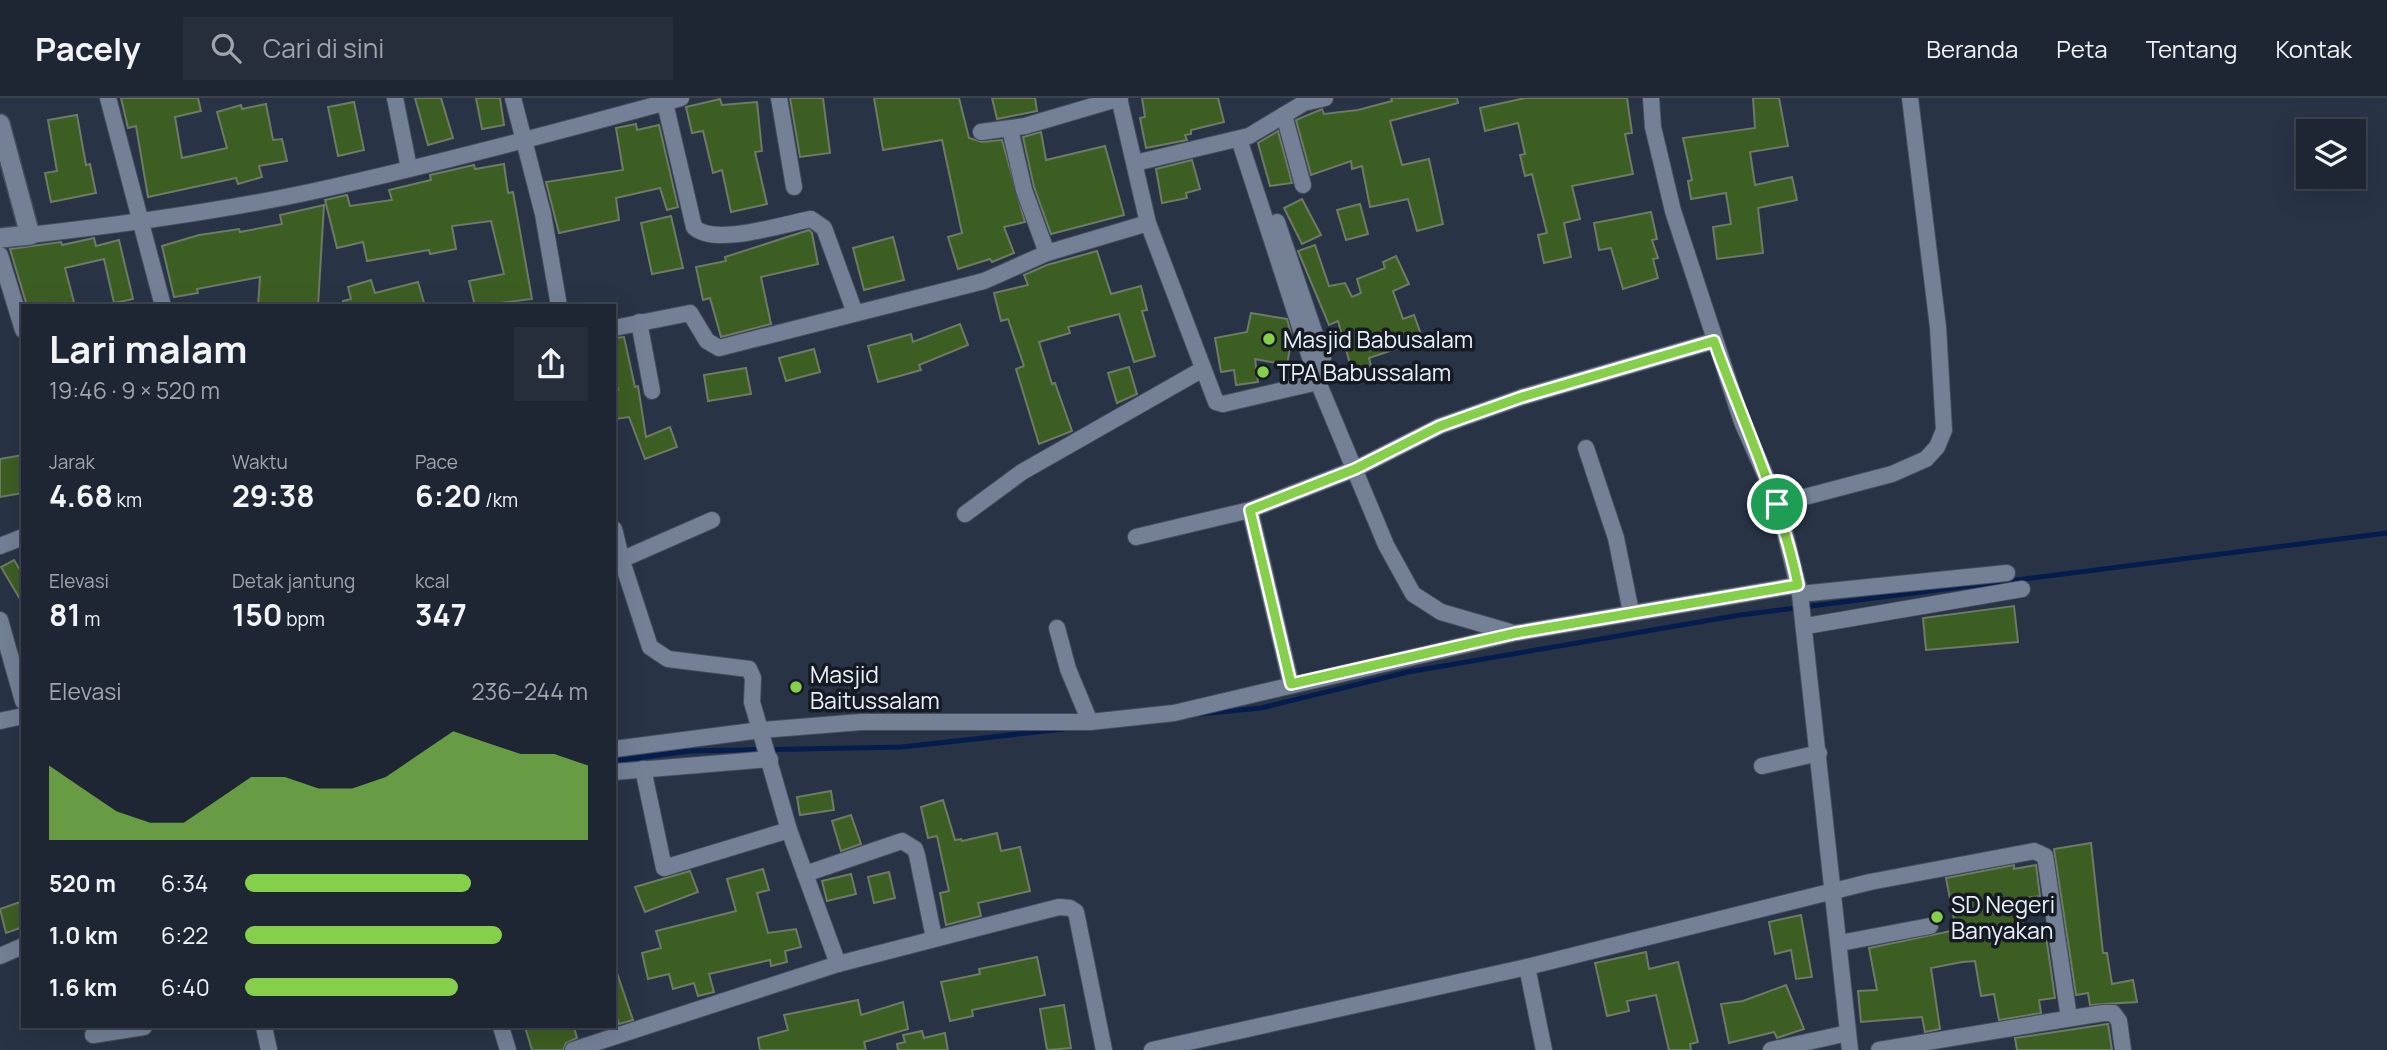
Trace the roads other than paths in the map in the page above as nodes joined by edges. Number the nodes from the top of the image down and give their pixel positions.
1 (108, 98) edge
2 (395, 98) edge
3 (513, 98) edge
4 (681, 98) edge
5 (779, 98) edge
6 (1120, 98) edge
7 (1325, 98) edge
8 (1651, 98) edge
9 (1910, 98) edge
10 (664, 103) junction
11 (1284, 115) junction
12 (0, 124) edge
13 (1010, 129) junction
14 (981, 132) dead end
15 (1244, 138) junction
16 (525, 139) junction
17 (1135, 163) junction
18 (409, 168) junction
19 (1303, 185) dead end
20 (794, 187) dead end
21 (140, 222) junction
22 (1148, 223) junction
23 (30, 235) junction
24 (0, 238) edge
25 (1047, 253) junction
26 (0, 255) edge
27 (162, 304) edge
28 (559, 304) edge
29 (855, 313) junction
30 (21, 323) edge
31 (639, 323) junction
32 (616, 328) edge
33 (1714, 341) junction
34 (1203, 369) junction
35 (1318, 382) junction
36 (652, 391) dead end
37 (1586, 448) dead end
38 (1355, 469) junction
39 (1777, 504) junction
40 (1250, 510) junction
41 (965, 514) dead end
42 (712, 520) dead end
43 (1136, 537) dead end
44 (21, 538) edge
45 (0, 546) edge
46 (618, 562) edge
47 (2007, 573) dead end
48 (2022, 589) dead end
49 (1802, 604) junction
50 (1631, 612) junction
51 (0, 620) edge
52 (1057, 628) dead end
53 (1516, 633) junction
54 (1291, 684) junction
55 (21, 694) edge
56 (21, 717) edge
57 (0, 722) edge
58 (1090, 722) junction
59 (765, 745) junction
60 (616, 749) edge
61 (1819, 753) junction
62 (1762, 766) dead end
63 (643, 769) junction
64 (616, 772) edge
65 (789, 830) junction
66 (805, 874) junction
67 (1833, 891) junction
68 (1930, 926) dead end
69 (934, 938) junction
70 (1840, 943) junction
71 (21, 947) edge
72 (0, 956) edge
73 (838, 964) junction
74 (1527, 967) junction
75 (2069, 1018) junction
76 (139, 1028) edge
77 (264, 1028) edge
78 (501, 1028) edge
79 (1848, 1033) junction
80 (94, 1038) edge
81 (269, 1050) edge
82 (508, 1050) edge
83 (573, 1050) edge
84 (1104, 1050) edge
85 (1152, 1050) edge
86 (1544, 1050) edge
87 (1771, 1050) edge
88 (1850, 1050) edge
89 (1879, 1050) edge
90 (2123, 1050) edge

1 - 21 street
2 - 18 street
3 - 16 street
4 - 10 street
5 - 20 street
6 - 13 street
6 - 17 street
7 - 11 street
8 - 33 street
9 - 39 street
10 - 16 street
10 - 29 street
11 - 15 street
11 - 19 street
12 - 23 street
13 - 14 street
13 - 25 street
15 - 17 street
15 - 35 street
16 - 18 street
16 - 28 street
17 - 22 street
18 - 21 street
21 - 23 street
21 - 27 street
22 - 25 street
22 - 34 street
23 - 24 street
25 - 29 street
26 - 30 street
29 - 31 street
31 - 32 street
31 - 36 street
33 - 38 street
33 - 39 street
34 - 35 street
34 - 41 street
35 - 38 street
37 - 50 street
38 - 40 street
38 - 53 street
39 - 49 street
40 - 43 street
40 - 54 street
42 - 46 street
44 - 45 street
46 - 59 street
47 - 49 street
48 - 49 street
49 - 50 street
49 - 61 street
50 - 53 street
51 - 55 street
52 - 58 street
53 - 54 street
54 - 58 street
56 - 57 street
58 - 59 street
59 - 60 street
59 - 63 street
59 - 65 street
61 - 62 street
61 - 67 street
63 - 64 street
63 - 65 street
65 - 66 street
66 - 69 street
66 - 73 street
67 - 70 street
67 - 74 street
67 - 75 street
68 - 70 street
69 - 73 street
69 - 84 street
70 - 79 street
71 - 72 street
73 - 83 street
74 - 85 street
74 - 86 street
75 - 89 street
75 - 90 street
76 - 80 street
77 - 81 street
78 - 82 street
79 - 87 street
79 - 88 street

